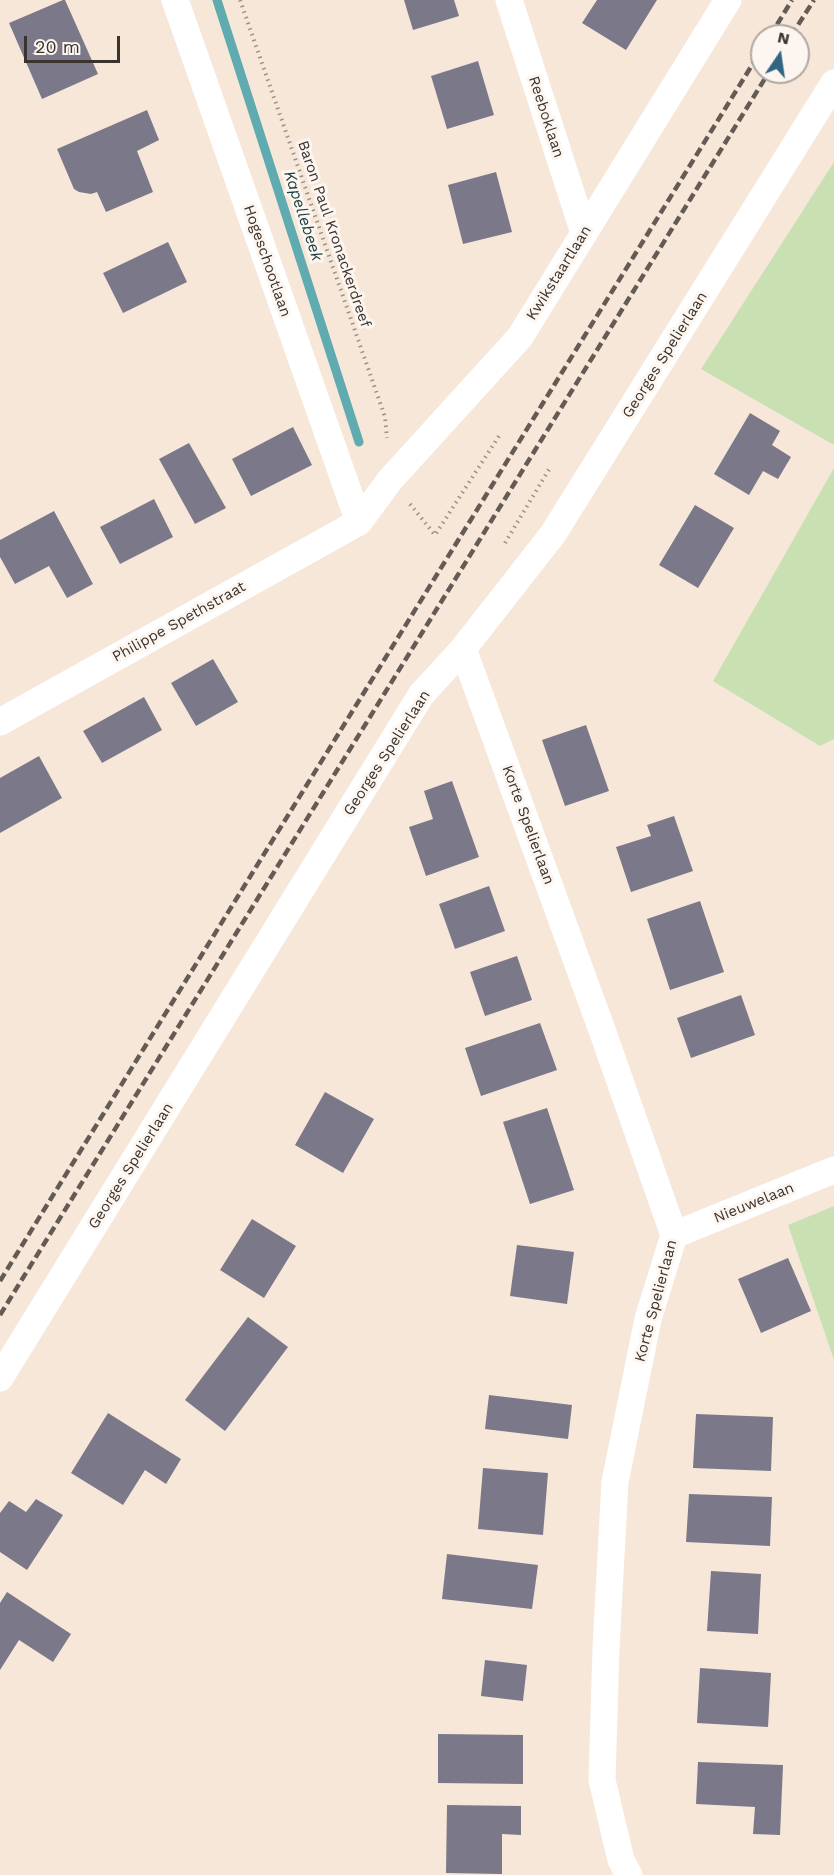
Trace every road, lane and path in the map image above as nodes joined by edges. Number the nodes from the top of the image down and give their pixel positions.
1 (175, 0) edge
2 (240, 0) edge
3 (509, 0) edge
4 (728, 0) edge
5 (834, 83) edge
6 (584, 233) junction
7 (499, 436) dead end
8 (390, 480) junction
9 (359, 522) junction
10 (463, 649) junction
11 (0, 722) edge
12 (834, 1170) edge
13 (674, 1235) junction
14 (0, 1378) edge
15 (629, 1875) edge

1 - 9 street, Hogeschootlaan
2 - 8 path, Baron Paul Kronackerdreef
3 - 6 street, Reeboklaan
4 - 6 street, Kwikstaartlaan
5 - 10 street, Georges Spelierlaan
6 - 8 street, Kwikstaartlaan
7 - 8 path
8 - 9 street, Kwikstaartlaan
9 - 11 street, Philippe Spethstraat
10 - 13 street, Korte Spelierlaan
10 - 14 street, Georges Spelierlaan
12 - 13 street, Nieuwelaan
13 - 15 street, Korte Spelierlaan

